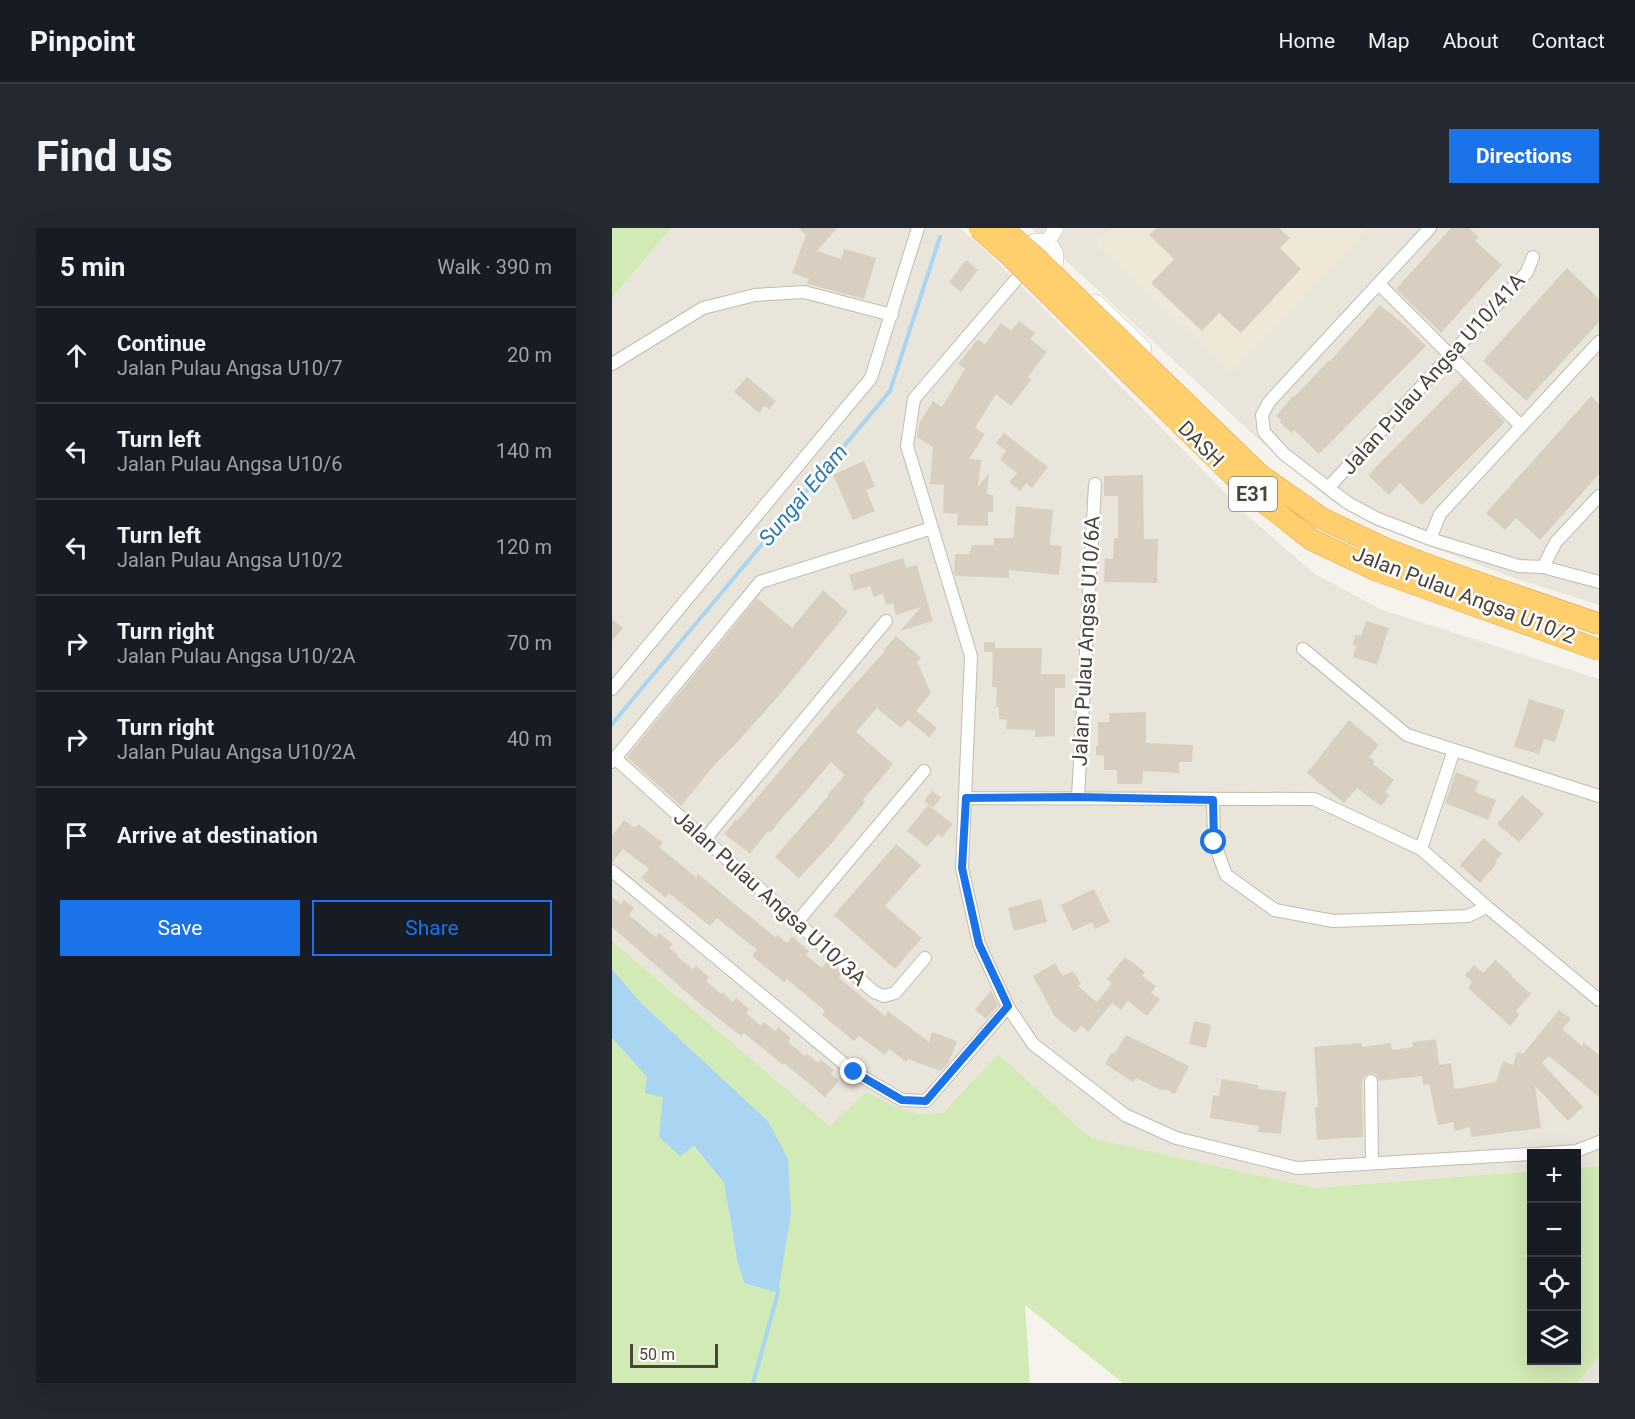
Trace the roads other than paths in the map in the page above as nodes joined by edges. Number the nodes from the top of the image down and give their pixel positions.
1 (918, 228) edge
2 (979, 228) edge
3 (984, 228) edge
4 (1002, 228) edge
5 (1011, 228) edge
6 (1056, 228) edge
7 (1430, 228) edge
8 (1047, 243) junction
9 (1029, 244) junction
10 (1533, 257) dead end
11 (1054, 264) junction
12 (1023, 265) junction
13 (1040, 275) junction
14 (1379, 285) junction
15 (892, 315) junction
16 (1599, 342) edge
17 (1450, 355) junction
18 (612, 364) edge
19 (1521, 426) junction
20 (1095, 484) dead end
21 (1328, 488) junction
22 (1599, 496) edge
23 (932, 528) junction
24 (1430, 538) junction
25 (1543, 567) junction
26 (1599, 582) edge
27 (1599, 616) edge
28 (886, 621) dead end
29 (1599, 624) edge
30 (1599, 645) edge
31 (1303, 649) dead end
32 (1599, 650) edge
33 (612, 689) edge
34 (1454, 750) junction
35 (613, 760) edge
36 (924, 771) dead end
37 (1599, 796) edge
38 (1078, 797) junction
39 (966, 798) junction
40 (1213, 800) junction
41 (705, 839) junction
42 (1421, 849) junction
43 (612, 871) edge
44 (1487, 907) junction
45 (797, 922) junction
46 (926, 958) dead end
47 (1599, 1000) edge
48 (1008, 1006) junction
49 (1371, 1081) dead end
50 (1599, 1142) edge
51 (1581, 1149) edge
52 (1527, 1154) edge
53 (1372, 1163) junction

1 - 15 street
2 - 32 highway, DASH / E31, bridge
3 - 12 street
4 - 29 highway, DASH / E31, bridge
5 - 9 street
6 - 8 street
7 - 14 street
8 - 9 street
8 - 11 street
9 - 12 street
10 - 17 street, Jalan Pulau Angsa U10/41A
11 - 13 street
11 - 27 street, Jalan Pulau Angsa U10/2
12 - 13 street
12 - 23 street
13 - 30 street, Jalan Pulau Angsa U10/2
14 - 17 street
14 - 21 street
15 - 18 street
15 - 33 street
16 - 19 street
17 - 19 street
17 - 21 street, Jalan Pulau Angsa U10/41A
19 - 24 street
20 - 38 street, Jalan Pulau Angsa U10/6A
21 - 24 street
22 - 25 street
23 - 35 street
23 - 39 street
24 - 25 street
25 - 26 street
28 - 41 street
31 - 34 street
34 - 37 street
34 - 42 street
35 - 41 street, Jalan Pulau Angsa U10/3A
36 - 45 street
38 - 39 street
38 - 40 street
39 - 48 street
40 - 42 street
40 - 44 street
41 - 45 street, Jalan Pulau Angsa U10/3A
42 - 44 street
43 - 48 street
44 - 47 street
45 - 46 street, Jalan Pulau Angsa U10/3A
48 - 53 street
49 - 53 street
50 - 51 street
52 - 53 street

